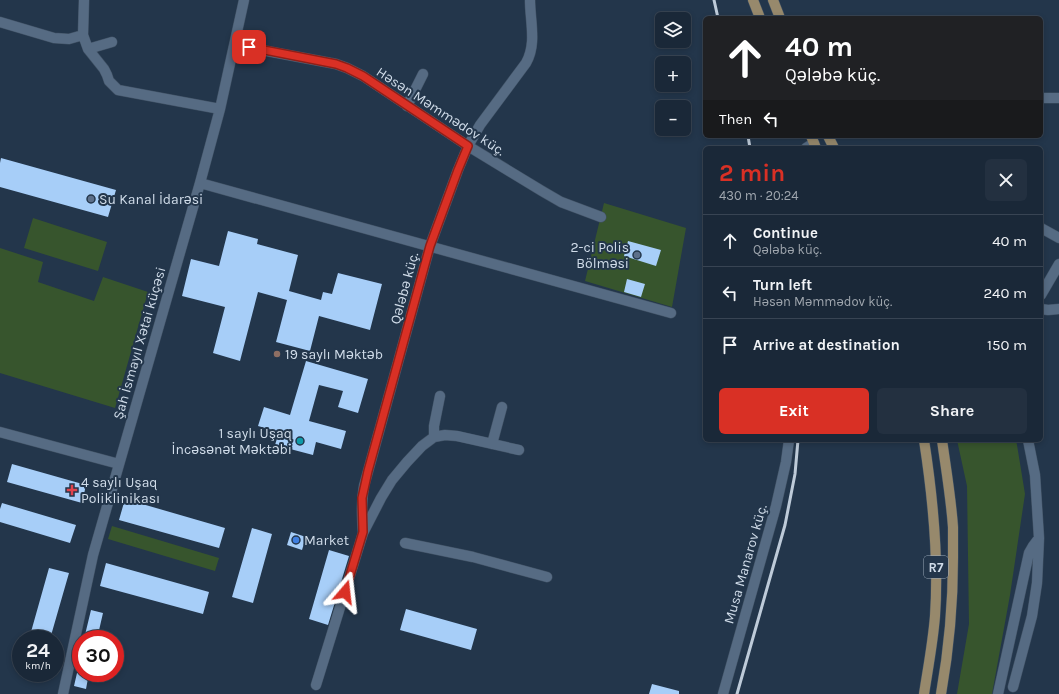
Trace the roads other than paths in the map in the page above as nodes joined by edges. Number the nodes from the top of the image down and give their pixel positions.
1 (84, 0) edge
2 (244, 0) edge
3 (530, 0) edge
4 (753, 0) edge
5 (774, 0) edge
6 (759, 16) edge
7 (779, 16) edge
8 (0, 22) edge
9 (83, 35) junction
10 (112, 42) dead end
11 (235, 45) junction
12 (88, 49) junction
13 (423, 74) dead end
14 (1043, 98) edge
15 (1059, 98) edge
16 (407, 106) junction
17 (220, 109) junction
18 (468, 146) junction
19 (200, 184) junction
20 (601, 217) dead end
21 (1043, 229) edge
22 (1059, 238) edge
23 (430, 246) junction
24 (1059, 264) edge
25 (1043, 292) edge
26 (1059, 309) edge
27 (1043, 310) edge
28 (671, 313) dead end
29 (440, 396) dead end
30 (502, 407) dead end
31 (0, 432) edge
32 (434, 437) junction
33 (789, 442) edge
34 (924, 442) edge
35 (942, 442) edge
36 (1029, 442) edge
37 (492, 444) junction
38 (519, 450) dead end
39 (119, 464) junction
40 (363, 532) junction
41 (1039, 538) junction
42 (405, 542) dead end
43 (547, 577) dead end
44 (316, 685) dead end
45 (1013, 687) dead end
46 (63, 694) edge
47 (722, 694) edge
48 (924, 694) edge
49 (941, 694) edge
50 (998, 694) edge

1 - 9 street
2 - 11 street, Şah İsmayıl Xətai küçəsi
3 - 18 street, Qələbə küç.
4 - 6 main road
5 - 7 main road
8 - 9 street
9 - 12 street
10 - 12 street
11 - 16 street, Həsən Məmmədov küç.
11 - 17 street, Şah İsmayıl Xətai küçəsi
12 - 17 street
13 - 16 street
14 - 15 street
16 - 18 street, Həsən Məmmədov küç.
17 - 19 street, Şah İsmayıl Xətai küçəsi
18 - 20 street, Həsən Məmmədov küç.
18 - 23 street, Qələbə küç.
19 - 23 street
19 - 39 street, Şah İsmayıl Xətai küçəsi
21 - 22 street
23 - 28 street
23 - 40 street, Qələbə küç.
24 - 25 street
26 - 27 street
29 - 32 street
30 - 37 street
31 - 39 street
32 - 37 street
32 - 40 street
33 - 47 street, Musa Manarov küç.
34 - 48 main road, R7
35 - 49 main road, R7
36 - 41 street
37 - 38 street
39 - 46 street, Şah İsmayıl Xətai küçəsi
40 - 44 street
41 - 45 street
41 - 50 street
42 - 43 street

